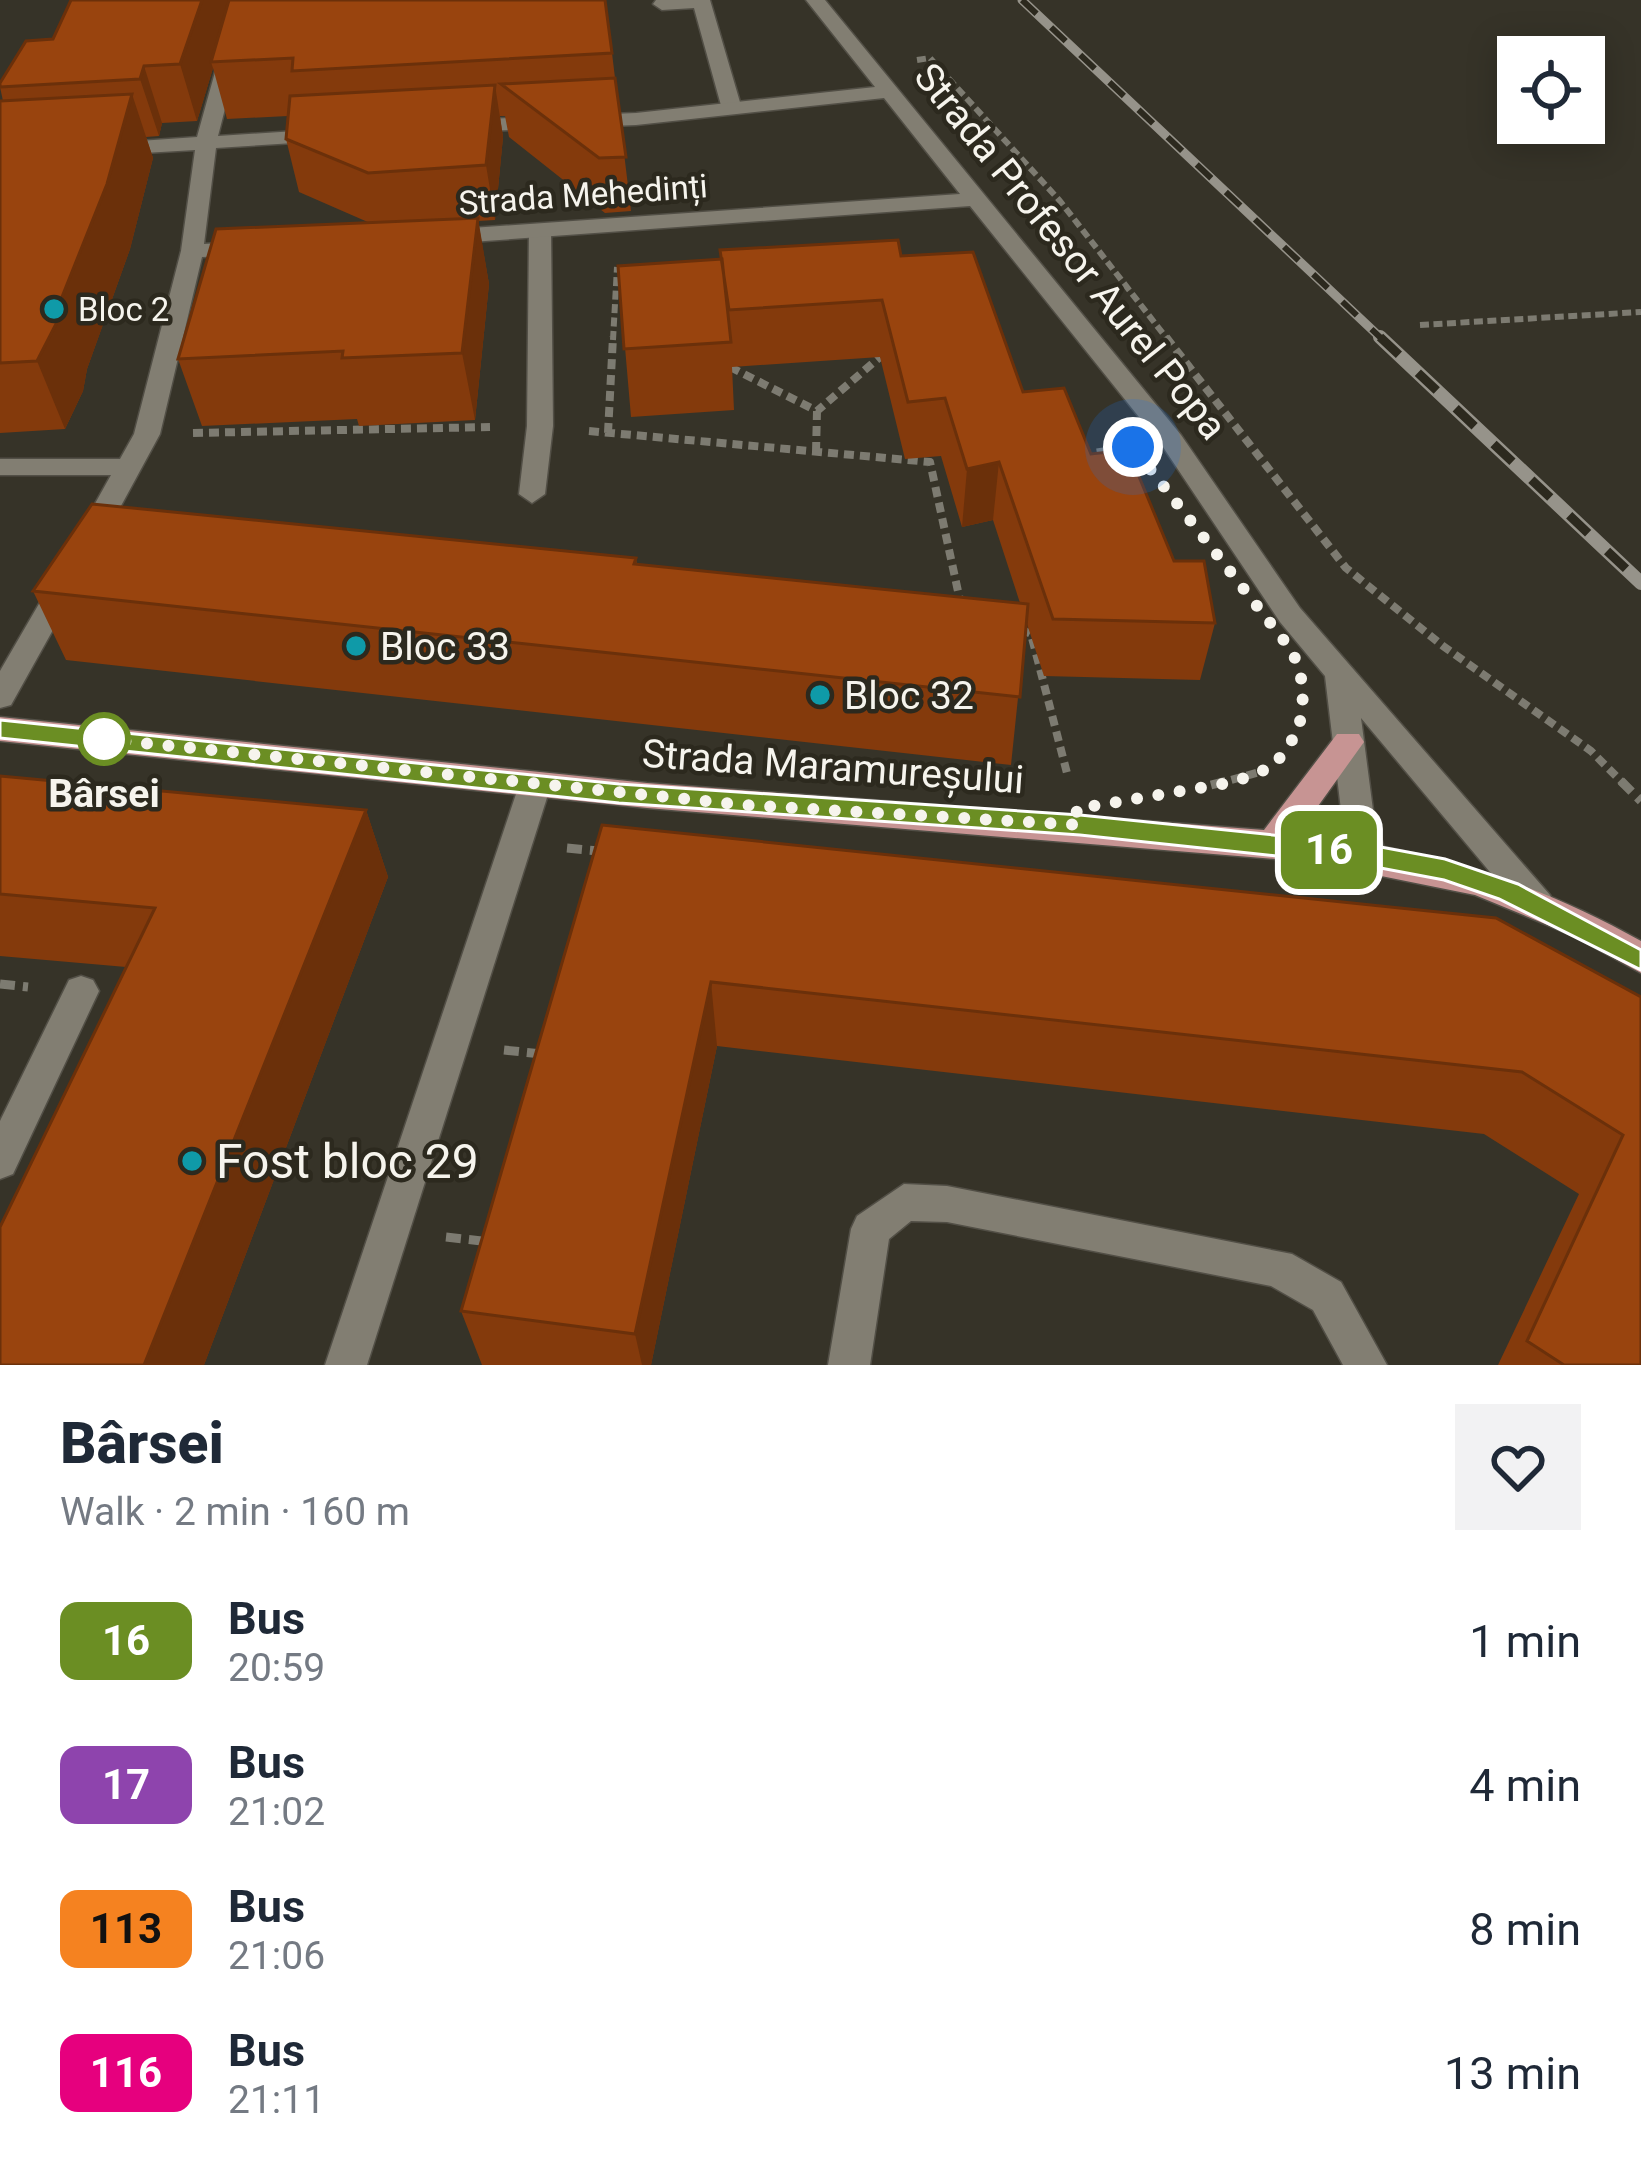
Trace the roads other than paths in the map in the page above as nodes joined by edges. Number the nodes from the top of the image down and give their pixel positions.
1 (244, 0) edge
2 (814, 0) edge
3 (701, 1) edge
4 (662, 4) dead end
5 (888, 92) junction
6 (731, 109) junction
7 (444, 128) edge
8 (349, 134) edge
9 (206, 143) junction
10 (91, 150) edge
11 (978, 199) junction
12 (540, 231) junction
13 (424, 238) edge
14 (285, 246) edge
15 (192, 251) junction
16 (0, 466) edge
17 (128, 467) junction
18 (532, 494) dead end
19 (1340, 676) junction
20 (0, 698) edge
21 (0, 729) edge
22 (1348, 742) junction
23 (536, 785) junction
24 (1273, 843) junction
25 (1370, 855) junction
26 (1538, 905) junction
27 (1641, 958) edge
28 (81, 991) dead end
29 (0, 1161) edge
30 (346, 1365) edge
31 (849, 1365) edge
32 (1366, 1365) edge

1 - 9 street
2 - 5 street, Strada Profesor Aurel Popa
3 - 4 street
3 - 6 street
5 - 6 street
5 - 11 street, Strada Profesor Aurel Popa
6 - 7 street
8 - 9 street
9 - 10 street
9 - 15 street
11 - 12 street, Strada Mehedinți
11 - 19 street, Strada Profesor Aurel Popa
12 - 13 street, Strada Mehedinți
12 - 18 street
14 - 15 street
15 - 17 street
16 - 17 street
17 - 20 street
19 - 22 street
19 - 26 street, Strada Profesor Aurel Popa
21 - 23 main road, Strada Maramureșului
22 - 24 main road
22 - 25 street
23 - 24 main road, Strada Maramureșului
23 - 30 street
24 - 25 main road, Strada Maramureșului
25 - 26 main road, Strada Maramureșului
26 - 27 main road, Strada Maramureșului
28 - 29 street
31 - 32 street

